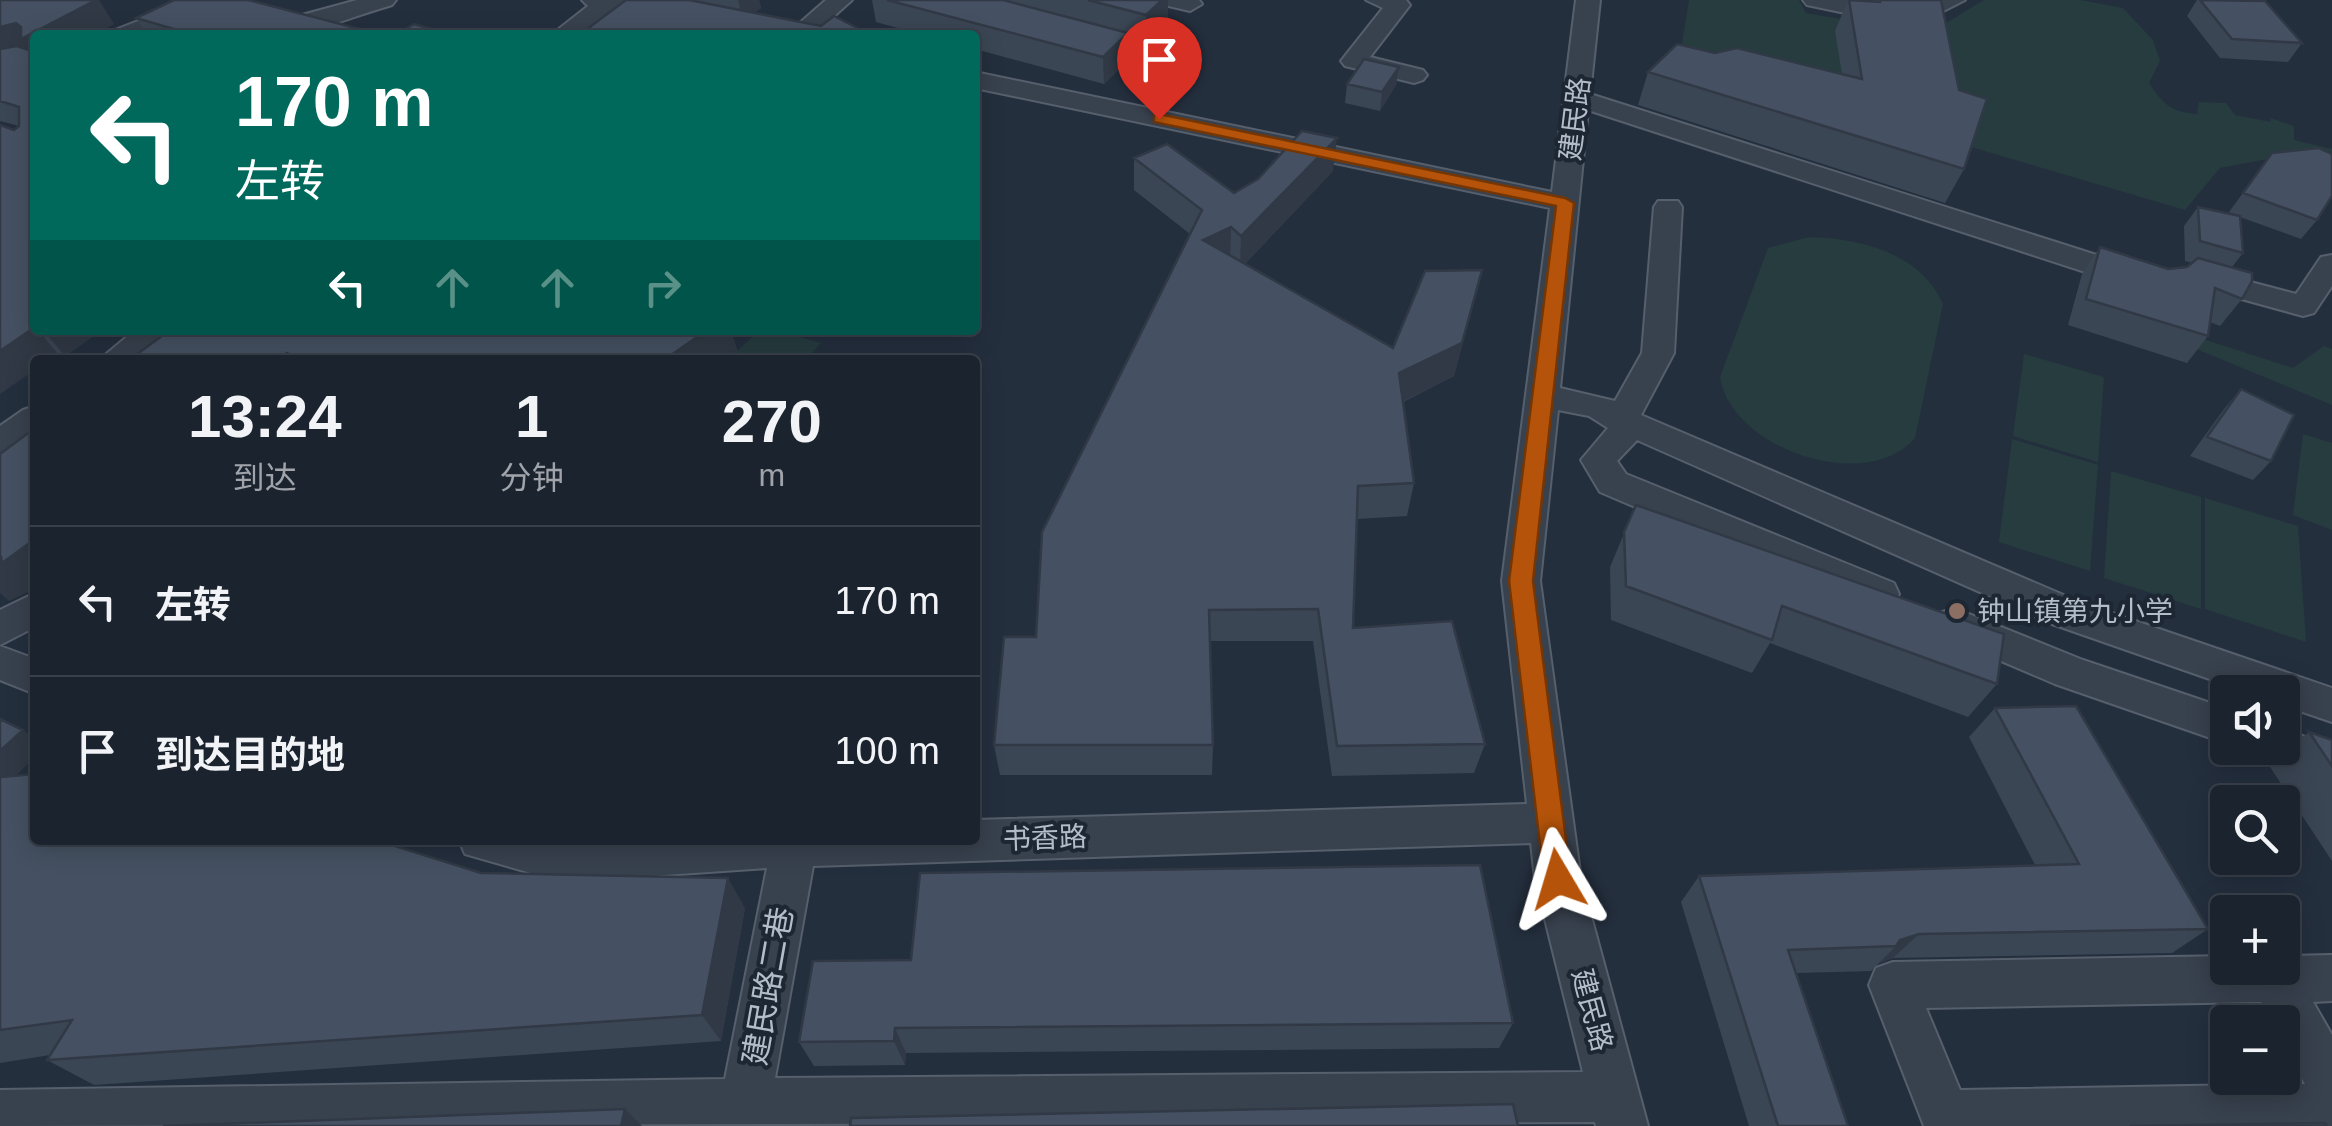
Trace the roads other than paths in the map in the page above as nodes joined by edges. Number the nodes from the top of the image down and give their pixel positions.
1 (384, 0) edge
2 (840, 0) edge
3 (1378, 0) edge
4 (1588, 0) edge
5 (1815, 0) edge
6 (1954, 0) edge
7 (223, 1) edge
8 (604, 1) edge
9 (274, 12) edge
10 (311, 20) junction
11 (139, 30) edge
12 (294, 30) edge
13 (355, 30) edge
14 (570, 30) edge
15 (734, 30) edge
16 (804, 30) edge
17 (1062, 30) edge
18 (1157, 56) dead end
19 (1414, 75) dead end
20 (980, 81) edge
21 (1577, 98) junction
22 (1565, 203) junction
23 (1668, 207) dead end
24 (2332, 264) edge
25 (150, 335) edge
26 (122, 355) edge
27 (1542, 396) junction
28 (30, 422) edge
29 (1626, 422) junction
30 (0, 444) edge
31 (30, 611) edge
32 (2066, 613) junction
33 (0, 629) edge
34 (0, 662) edge
35 (2070, 672) junction
36 (30, 675) edge
37 (2332, 705) edge
38 (2210, 722) edge
39 (2300, 752) edge
40 (2332, 764) edge
41 (1551, 823) junction
42 (980, 840) edge
43 (500, 845) edge
44 (827, 845) edge
45 (794, 846) junction
46 (2332, 978) edge
47 (2300, 979) edge
48 (2210, 980) edge
49 (2277, 985) edge
50 (2332, 1084) edge
51 (2332, 1109) edge
52 (1618, 1112) edge
53 (744, 1115) edge
54 (0, 1116) edge

1 - 10 street
2 - 16 street
3 - 19 street
4 - 21 street, 建民路
5 - 6 street
7 - 11 street
8 - 14 street
8 - 15 street
9 - 10 street
10 - 12 street
10 - 13 street
17 - 18 street
20 - 22 street
21 - 22 street, 建民路
21 - 24 street
22 - 27 street, 建民路
23 - 29 street
25 - 26 street
27 - 29 street
27 - 41 street, 建民路
28 - 30 street
29 - 32 street
29 - 35 street
31 - 33 street
32 - 35 street
32 - 37 street
34 - 36 street
35 - 38 street
39 - 40 street
41 - 42 street, 书香路
41 - 52 street, 建民路
43 - 45 street, 书香路
44 - 45 street, 书香路
45 - 53 street, 建民路二巷
46 - 47 street
48 - 51 street
49 - 50 street
52 - 53 street
53 - 54 street

